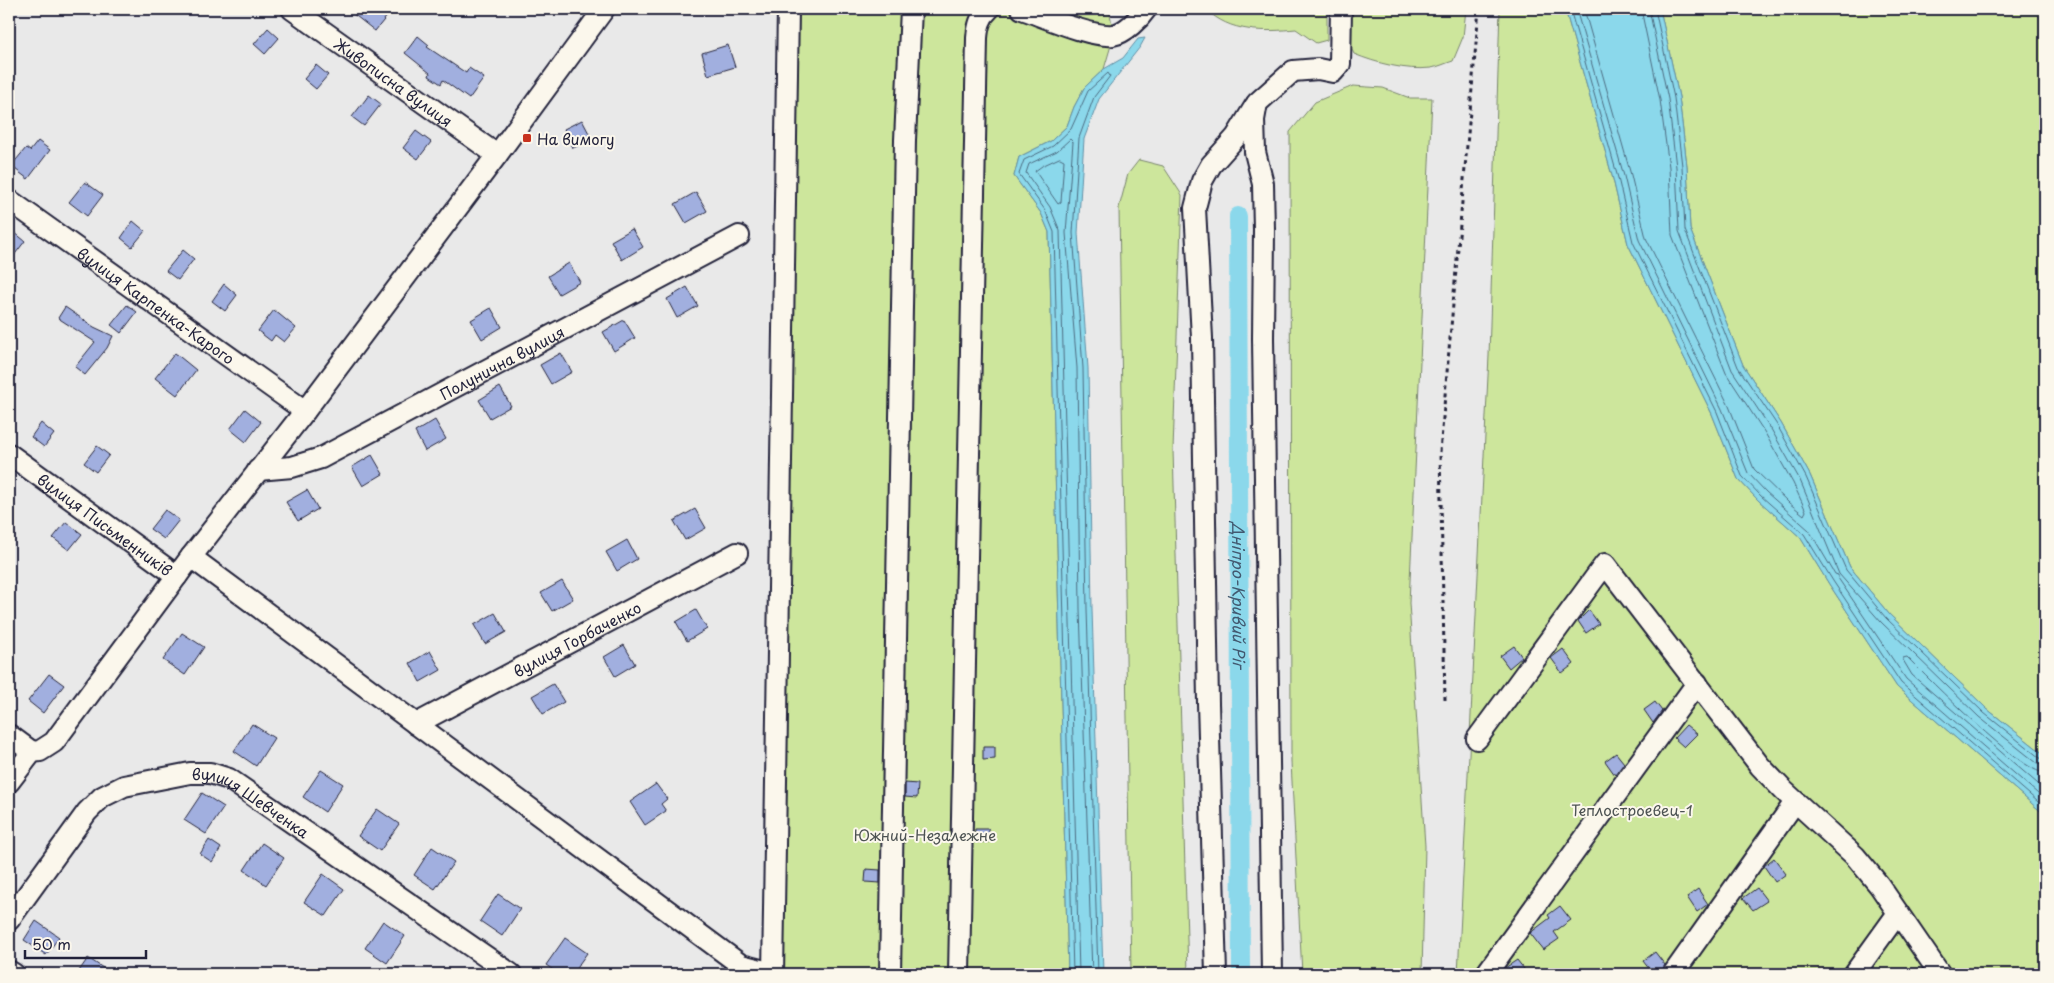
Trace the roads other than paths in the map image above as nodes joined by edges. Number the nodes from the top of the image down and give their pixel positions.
1 (292, 9) edge
2 (604, 9) edge
3 (788, 9) edge
4 (911, 9) edge
5 (989, 9) edge
6 (1022, 9) edge
7 (1146, 9) edge
8 (1341, 9) edge
9 (1257, 102) junction
10 (497, 155) junction
11 (9, 200) edge
12 (739, 236) dead end
13 (305, 411) junction
14 (9, 454) edge
15 (258, 470) junction
16 (737, 553) dead end
17 (191, 557) junction
18 (177, 576) junction
19 (1697, 683) junction
20 (416, 724) junction
21 (9, 735) edge
22 (1477, 739) dead end
23 (32, 752) junction
24 (9, 782) edge
25 (1795, 802) junction
26 (1898, 913) junction
27 (9, 920) edge
28 (9, 971) edge
29 (14, 974) edge
30 (511, 974) edge
31 (773, 974) edge
32 (890, 974) edge
33 (959, 974) edge
34 (1216, 974) edge
35 (1272, 974) edge
36 (1486, 974) edge
37 (1673, 974) edge
38 (1854, 974) edge
39 (1940, 974) edge

1 - 10 street, Живописна вулиця
2 - 10 street
3 - 31 street
4 - 32 street
5 - 33 street
6 - 7 street
8 - 9 street
9 - 34 street
9 - 35 street
10 - 13 street
11 - 13 street, вулиця Карпенка-Карого
12 - 15 street, Полунична вулиця
13 - 15 street
14 - 18 street, вулиця Письменників
15 - 17 street
16 - 20 street, вулиця Горбаченко
17 - 18 street
17 - 20 street
18 - 23 street
19 - 22 street
19 - 25 street
19 - 36 street
20 - 31 street
21 - 23 street
23 - 24 street
25 - 26 street
25 - 37 street
26 - 38 street
26 - 39 street
27 - 30 street, вулиця Шевченка
28 - 29 street

